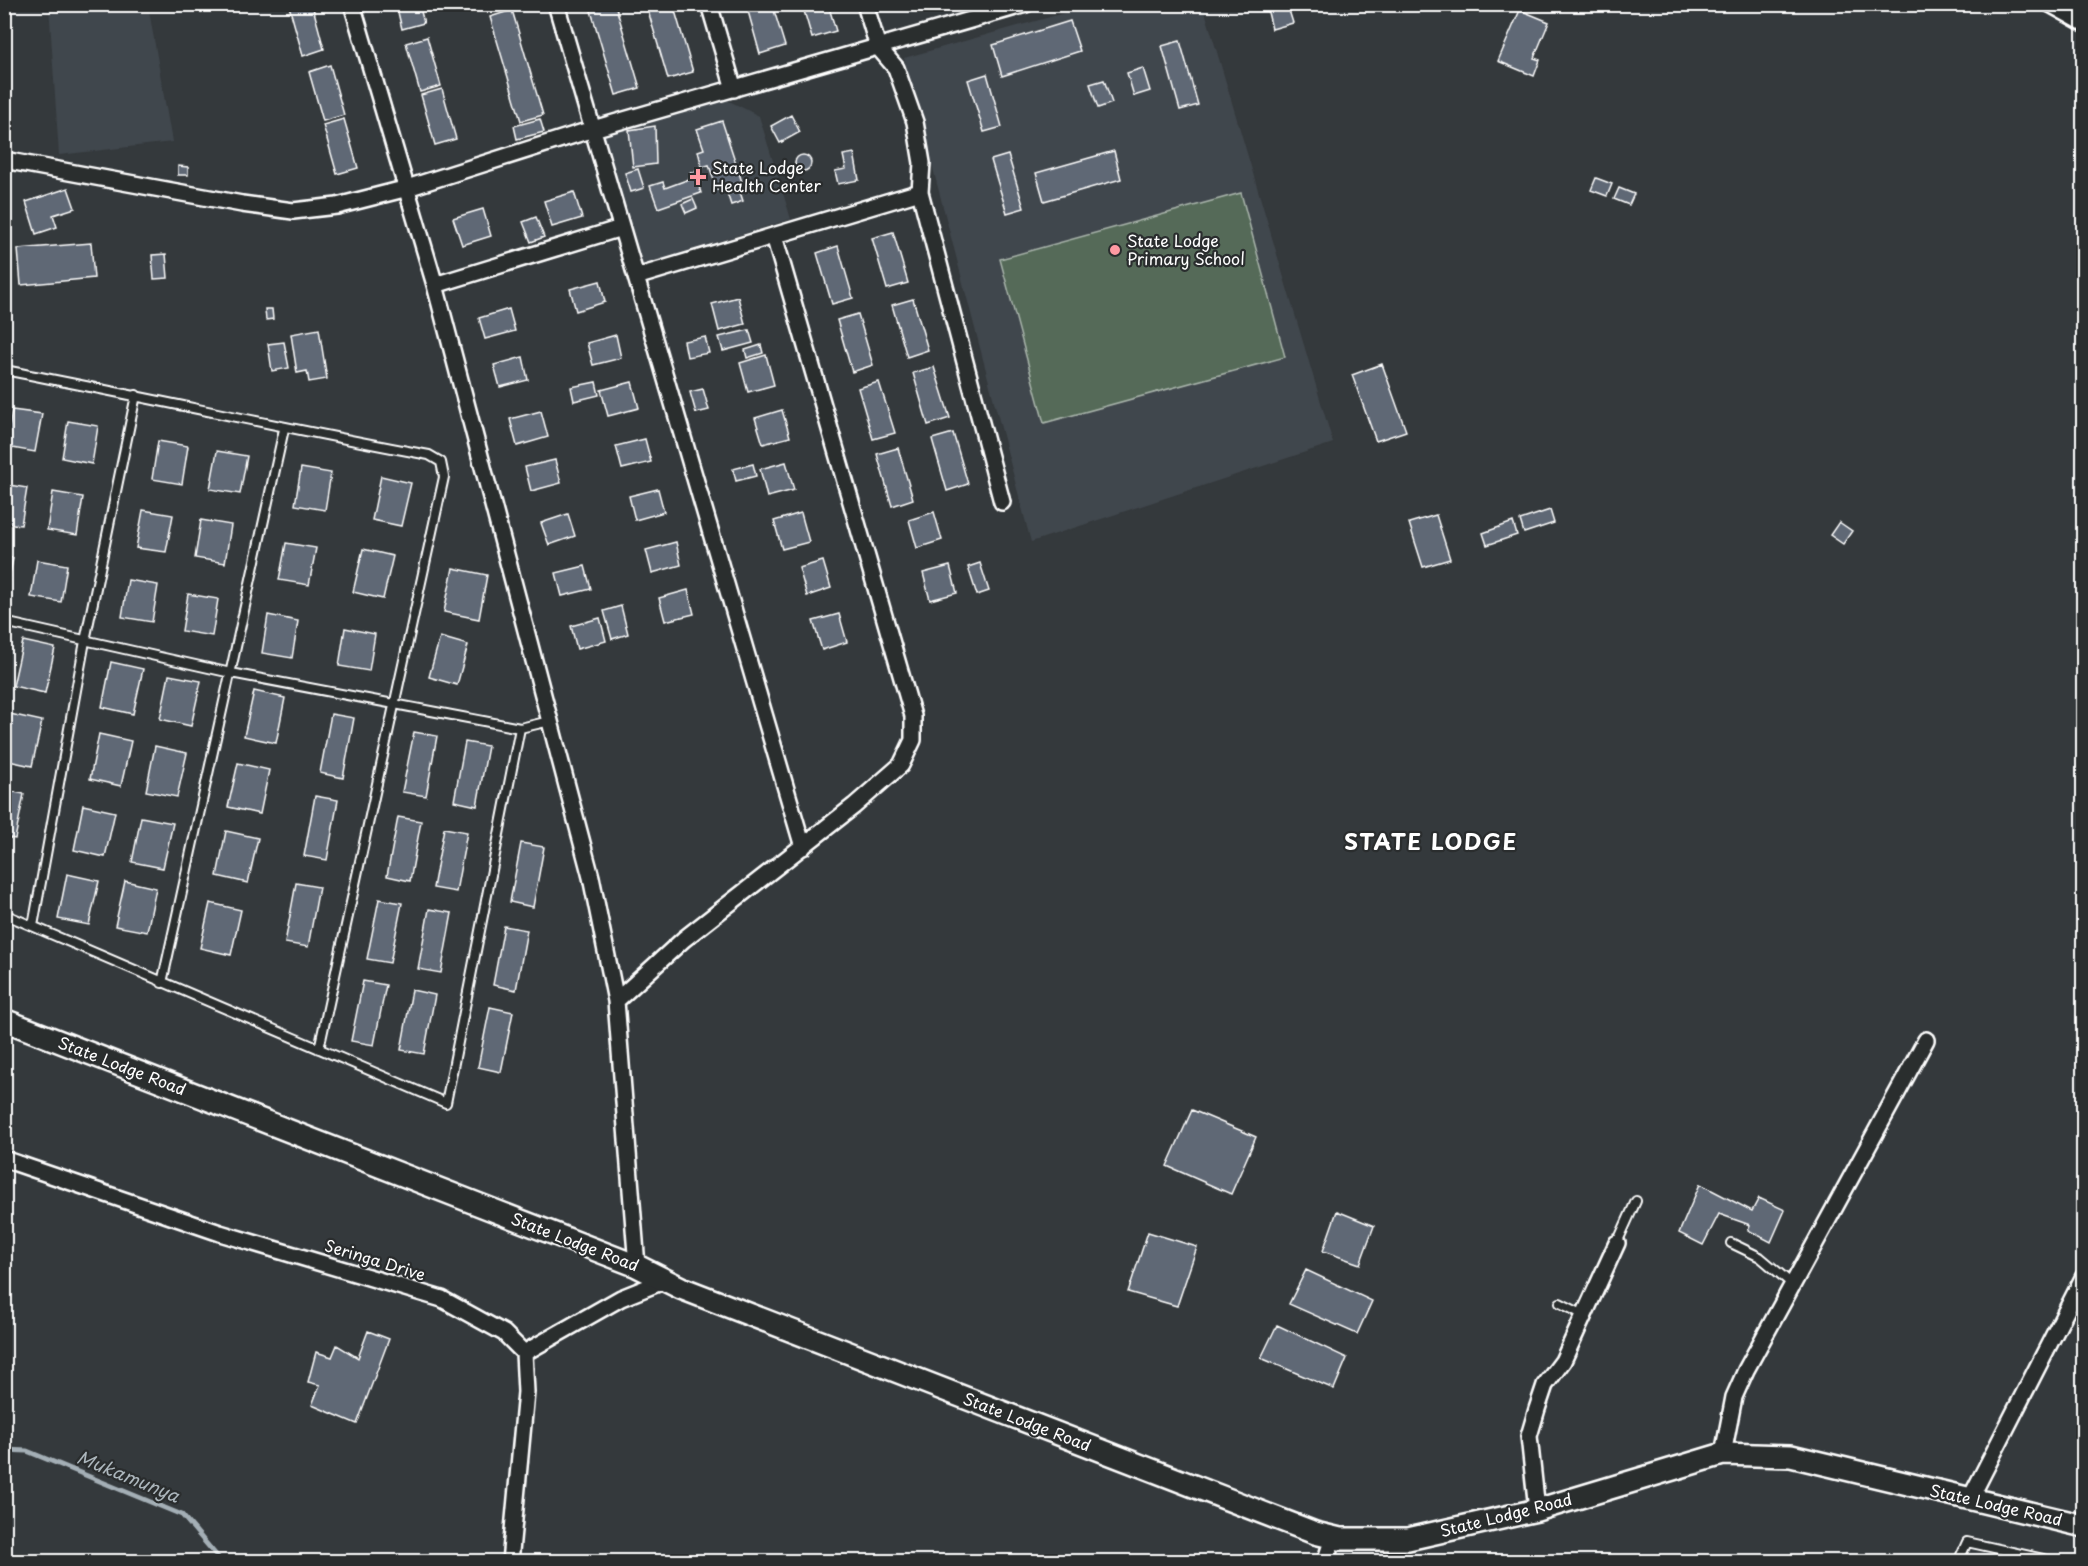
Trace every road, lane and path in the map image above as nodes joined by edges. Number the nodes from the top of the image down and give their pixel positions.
1 (351, 4) edge
2 (556, 4) edge
3 (709, 4) edge
4 (865, 4) edge
5 (2050, 4) edge
6 (1020, 5) edge
7 (2084, 23) edge
8 (878, 47) junction
9 (734, 89) junction
10 (592, 129) junction
11 (4, 160) edge
12 (405, 189) junction
13 (920, 192) junction
14 (621, 228) junction
15 (774, 236) junction
16 (636, 277) junction
17 (435, 285) junction
18 (4, 370) edge
19 (136, 395) junction
20 (284, 429) junction
21 (1002, 502) dead end
22 (4, 622) edge
23 (85, 641) junction
24 (231, 673) junction
25 (393, 705) junction
26 (550, 721) junction
27 (520, 728) junction
28 (802, 847) junction
29 (4, 914) edge
30 (33, 926) junction
31 (162, 983) junction
32 (616, 1001) junction
33 (4, 1020) edge
34 (1926, 1040) dead end
35 (319, 1049) junction
36 (4, 1159) edge
37 (1636, 1201) dead end
38 (1617, 1243) joint
39 (1731, 1243) dead end
40 (637, 1266) junction
41 (2084, 1276) edge
42 (666, 1280) junction
43 (1792, 1284) junction
44 (1560, 1304) dead end
45 (1584, 1315) junction
46 (524, 1353) junction
47 (1724, 1454) junction
48 (1970, 1499) junction
49 (1538, 1510) junction
50 (2084, 1526) edge
51 (1333, 1538) junction
52 (510, 1562) edge
53 (1325, 1562) edge
54 (1958, 1562) edge
55 (2057, 1562) edge

1 - 12 street
2 - 10 street
3 - 9 street
4 - 8 street
5 - 7 street
6 - 8 street
8 - 9 street
8 - 13 street
9 - 10 street
10 - 12 street
10 - 14 street
11 - 12 street
12 - 17 street
13 - 15 street
13 - 21 street
14 - 16 street
14 - 17 street
15 - 16 street
15 - 28 street
16 - 28 street
17 - 26 street
18 - 19 lane
19 - 20 lane
19 - 23 lane
20 - 24 lane
20 - 25 lane
22 - 23 lane
23 - 24 lane
23 - 30 lane
24 - 25 lane
24 - 31 lane
25 - 27 lane
25 - 35 lane
26 - 27 lane
26 - 32 street
27 - 35 lane
28 - 32 street
29 - 30 lane
30 - 31 lane
31 - 35 lane
32 - 40 street
33 - 40 street, State Lodge Road
34 - 43 street
36 - 46 street, Seringa Drive
37 - 38 lane
38 - 45 street
39 - 43 lane
40 - 42 street, State Lodge Road
41 - 48 street
42 - 46 street
42 - 51 street, State Lodge Road
43 - 47 street
44 - 45 lane
45 - 49 street
46 - 52 street
47 - 48 street, State Lodge Road
47 - 49 street, State Lodge Road
48 - 50 street, State Lodge Road
49 - 51 street, State Lodge Road
51 - 53 street
54 - 55 lane

